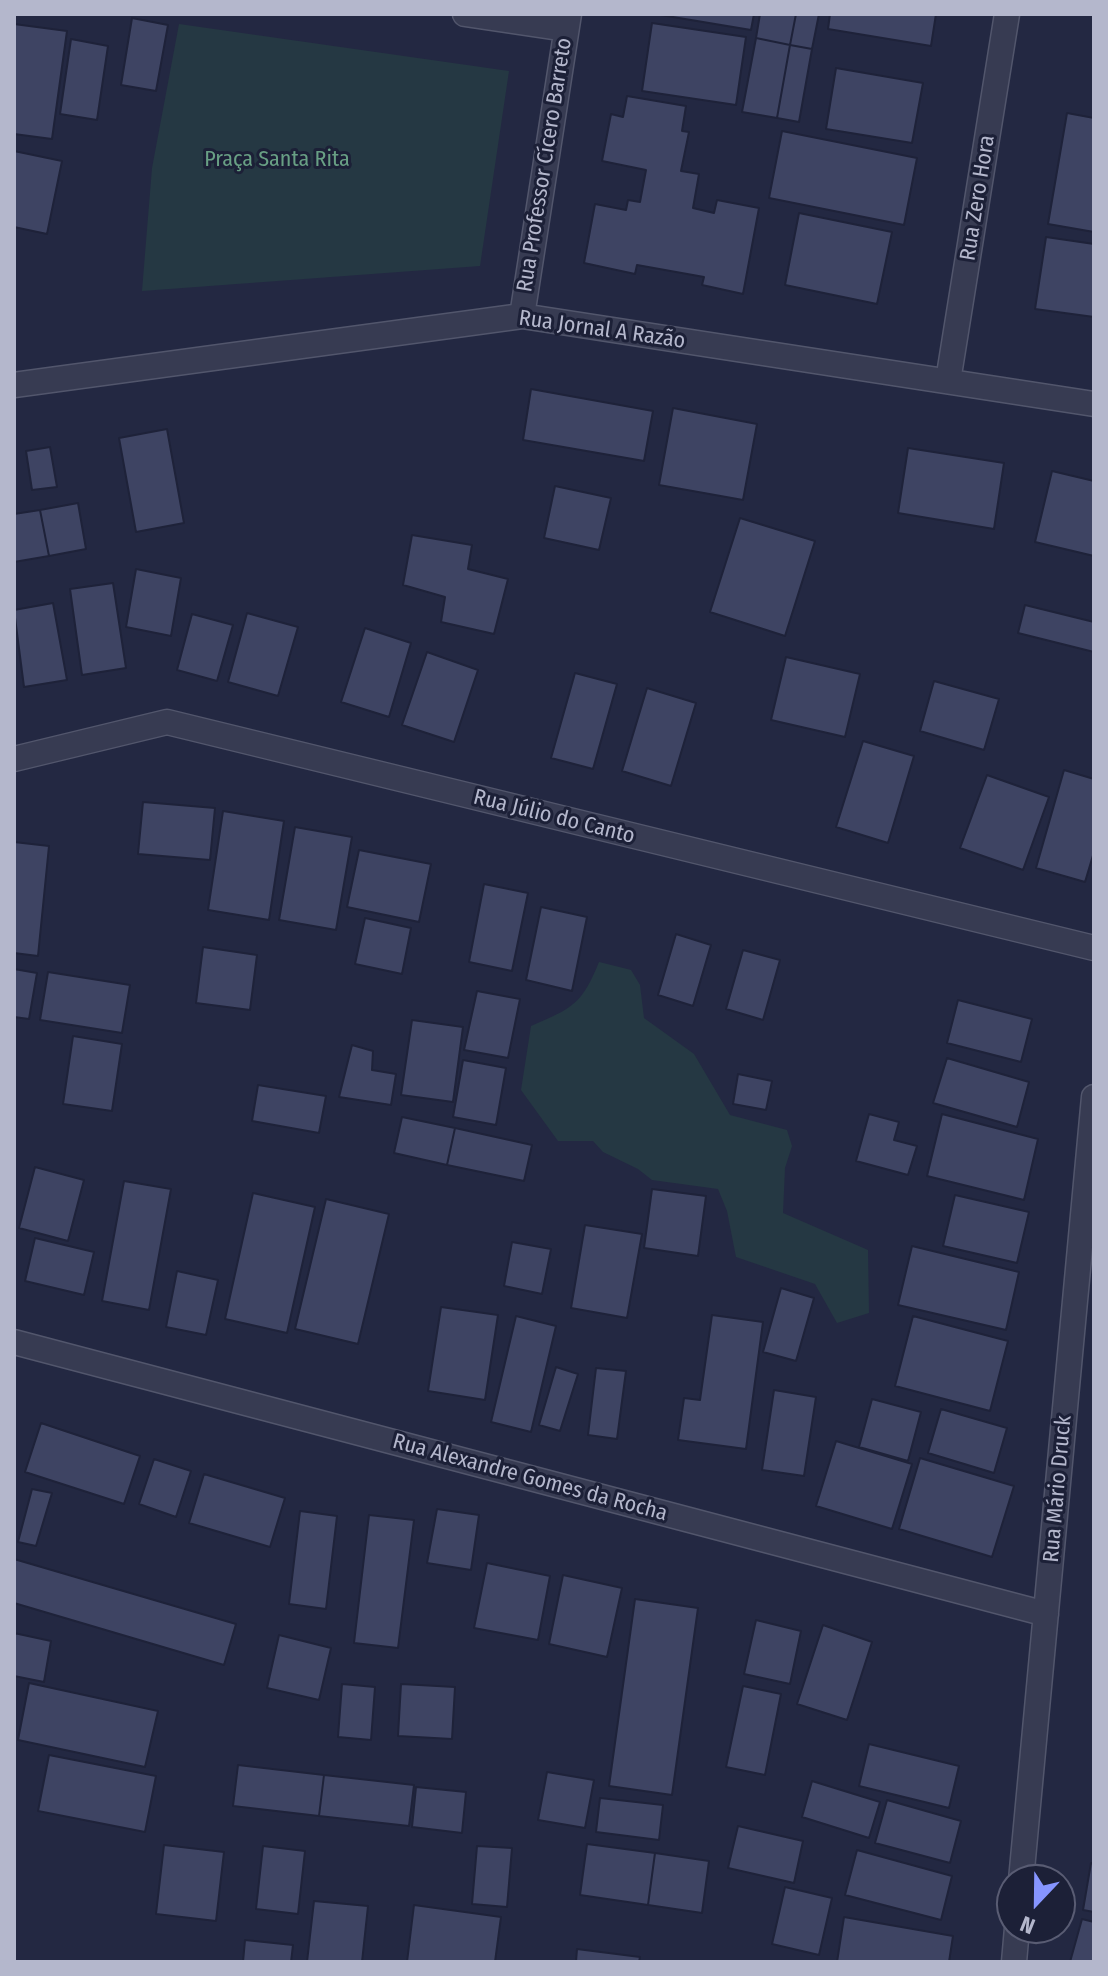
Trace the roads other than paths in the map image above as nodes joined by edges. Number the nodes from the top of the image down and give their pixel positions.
1 (465, 14) edge
2 (1007, 14) edge
3 (567, 22) edge
4 (522, 316) junction
5 (948, 381) junction
6 (14, 385) edge
7 (1094, 404) edge
8 (14, 759) edge
9 (1094, 948) edge
10 (1094, 1097) edge
11 (14, 1342) edge
12 (1046, 1614) junction
13 (1023, 1864) edge

1 - 3 street
2 - 5 street, Rua Zero Hora
3 - 4 street, Rua Professor Cícero Barreto
4 - 5 street, Rua Jornal A Razão
4 - 6 street, Rua Jornal A Razão
5 - 7 street, Rua Jornal A Razão
8 - 9 street, Rua Júlio do Canto
10 - 12 street, Rua Mário Druck
11 - 12 street, Rua Alexandre Gomes da Rocha
12 - 13 street, Rua Mário Druck

